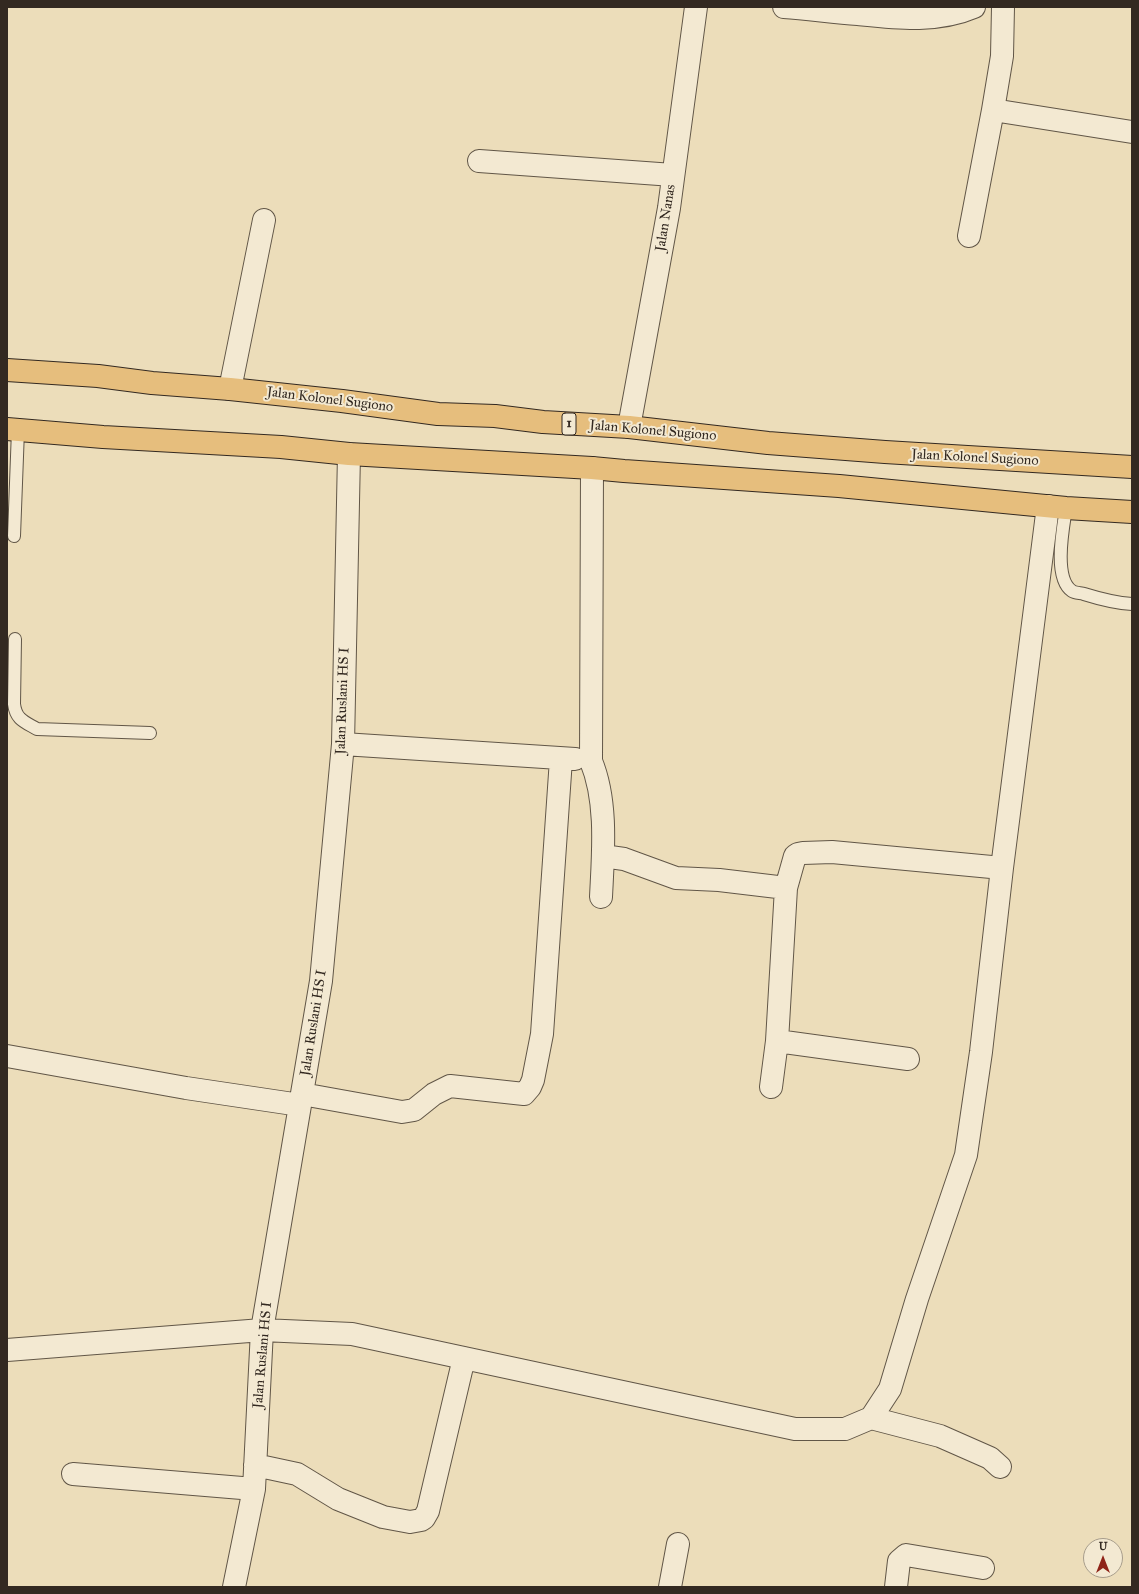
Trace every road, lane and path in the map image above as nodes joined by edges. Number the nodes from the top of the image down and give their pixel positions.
1 (696, 7) edge
2 (784, 7) edge
3 (974, 7) edge
4 (1003, 7) edge
5 (993, 110) junction
6 (1132, 132) edge
7 (479, 161) dead end
8 (673, 175) junction
9 (264, 220) dead end
10 (969, 236) dead end
11 (7, 370) edge
12 (230, 388) junction
13 (630, 427) junction
14 (12, 429) edge
15 (349, 454) junction
16 (1132, 466) edge
17 (592, 468) junction
18 (1057, 507) junction
19 (1132, 512) edge
20 (14, 536) dead end
21 (1132, 604) edge
22 (15, 639) dead end
23 (150, 733) dead end
24 (343, 744) junction
25 (561, 758) junction
26 (591, 761) junction
27 (603, 856) junction
28 (1002, 868) junction
29 (786, 888) junction
30 (601, 898) dead end
31 (777, 1040) junction
32 (7, 1056) edge
33 (908, 1059) dead end
34 (771, 1087) dead end
35 (301, 1099) junction
36 (262, 1330) junction
37 (7, 1350) edge
38 (464, 1358) junction
39 (871, 1418) junction
40 (255, 1465) junction
41 (1000, 1467) dead end
42 (74, 1474) dead end
43 (254, 1489) junction
44 (678, 1544) dead end
45 (983, 1568) dead end
46 (234, 1587) edge
47 (670, 1587) edge
48 (896, 1587) edge

1 - 8 street, Jalan Nanas
2 - 3 street
4 - 5 street
5 - 6 street
5 - 10 street
7 - 8 street
8 - 13 street, Jalan Nanas
9 - 12 street
11 - 12 highway, Jalan Kolonel Sugiono / 1
12 - 13 highway, Jalan Kolonel Sugiono / 1
13 - 16 highway, Jalan Kolonel Sugiono / 1
14 - 15 highway
14 - 20 lane
15 - 17 highway
15 - 24 street, Jalan Ruslani HS I
17 - 18 highway
17 - 26 street
18 - 19 highway
18 - 21 lane
18 - 28 street
22 - 23 lane
24 - 25 street
24 - 35 street, Jalan Ruslani HS I
25 - 26 street
25 - 35 street
26 - 27 street
27 - 29 street
27 - 30 street
28 - 29 street
28 - 39 street
29 - 31 street
31 - 33 street
31 - 34 street
32 - 35 street
35 - 36 street, Jalan Ruslani HS I
36 - 37 street
36 - 38 street
36 - 40 street, Jalan Ruslani HS I
38 - 39 street
38 - 40 street
39 - 41 street
40 - 43 street, Jalan Ruslani HS I
42 - 43 street
43 - 46 street, Jalan Ruslani HS I
44 - 47 street
45 - 48 street

